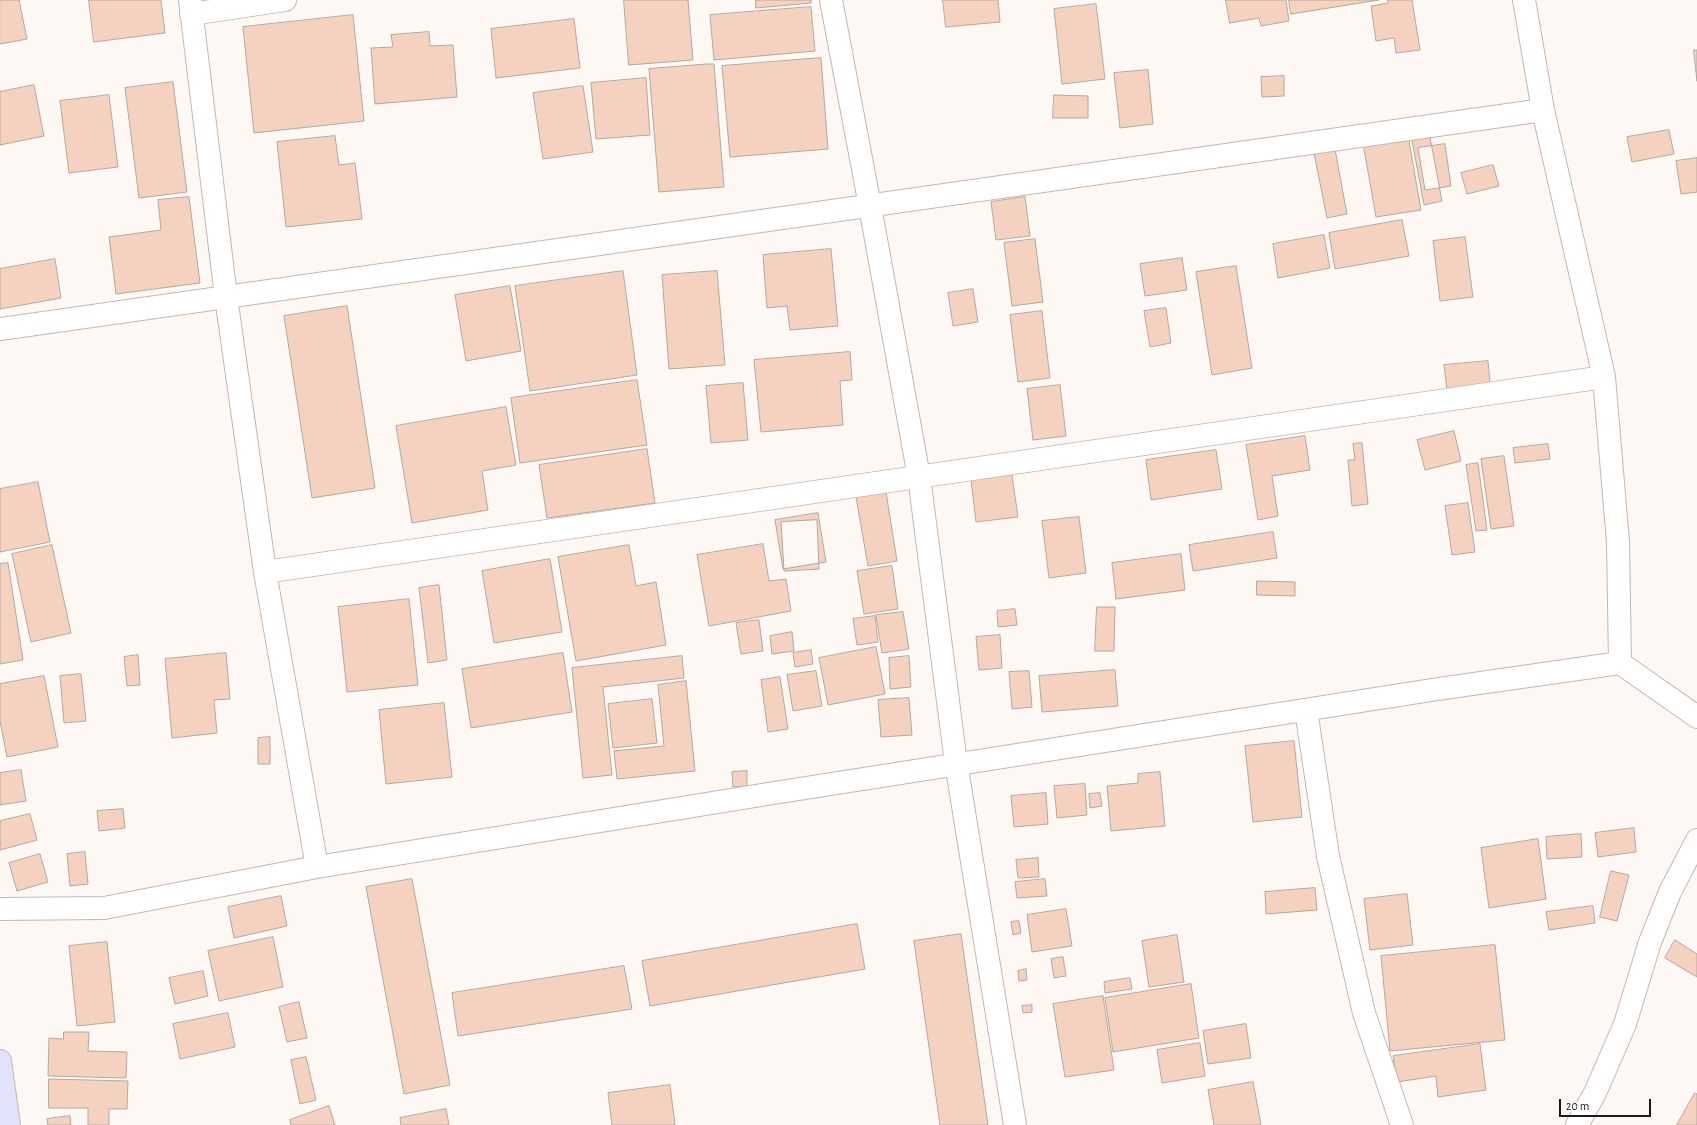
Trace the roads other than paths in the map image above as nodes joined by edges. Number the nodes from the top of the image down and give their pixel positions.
1 (285, 0) edge
2 (830, 0) edge
3 (1524, 0) edge
4 (191, 7) edge
5 (1543, 110) junction
6 (870, 206) junction
7 (226, 297) junction
8 (0, 329) edge
9 (1604, 377) junction
10 (919, 477) junction
11 (265, 572) junction
12 (1620, 663) junction
13 (1306, 710) junction
14 (1697, 717) edge
15 (956, 763) junction
16 (1697, 840) edge
17 (317, 867) junction
18 (0, 909) edge
19 (0, 1061) edge
20 (9, 1125) edge
21 (1015, 1125) edge
22 (1402, 1125) edge
23 (1577, 1125) edge

1 - 4 street
2 - 6 street
3 - 5 street
4 - 7 street
5 - 6 street
5 - 9 street
6 - 7 street
6 - 10 street
7 - 8 street
7 - 11 street
9 - 10 street
9 - 12 street
10 - 11 street
10 - 15 street
11 - 17 street
12 - 13 street
12 - 14 street
13 - 15 street
13 - 22 street
15 - 17 street
15 - 21 street
16 - 23 street
17 - 18 street
19 - 20 main road

